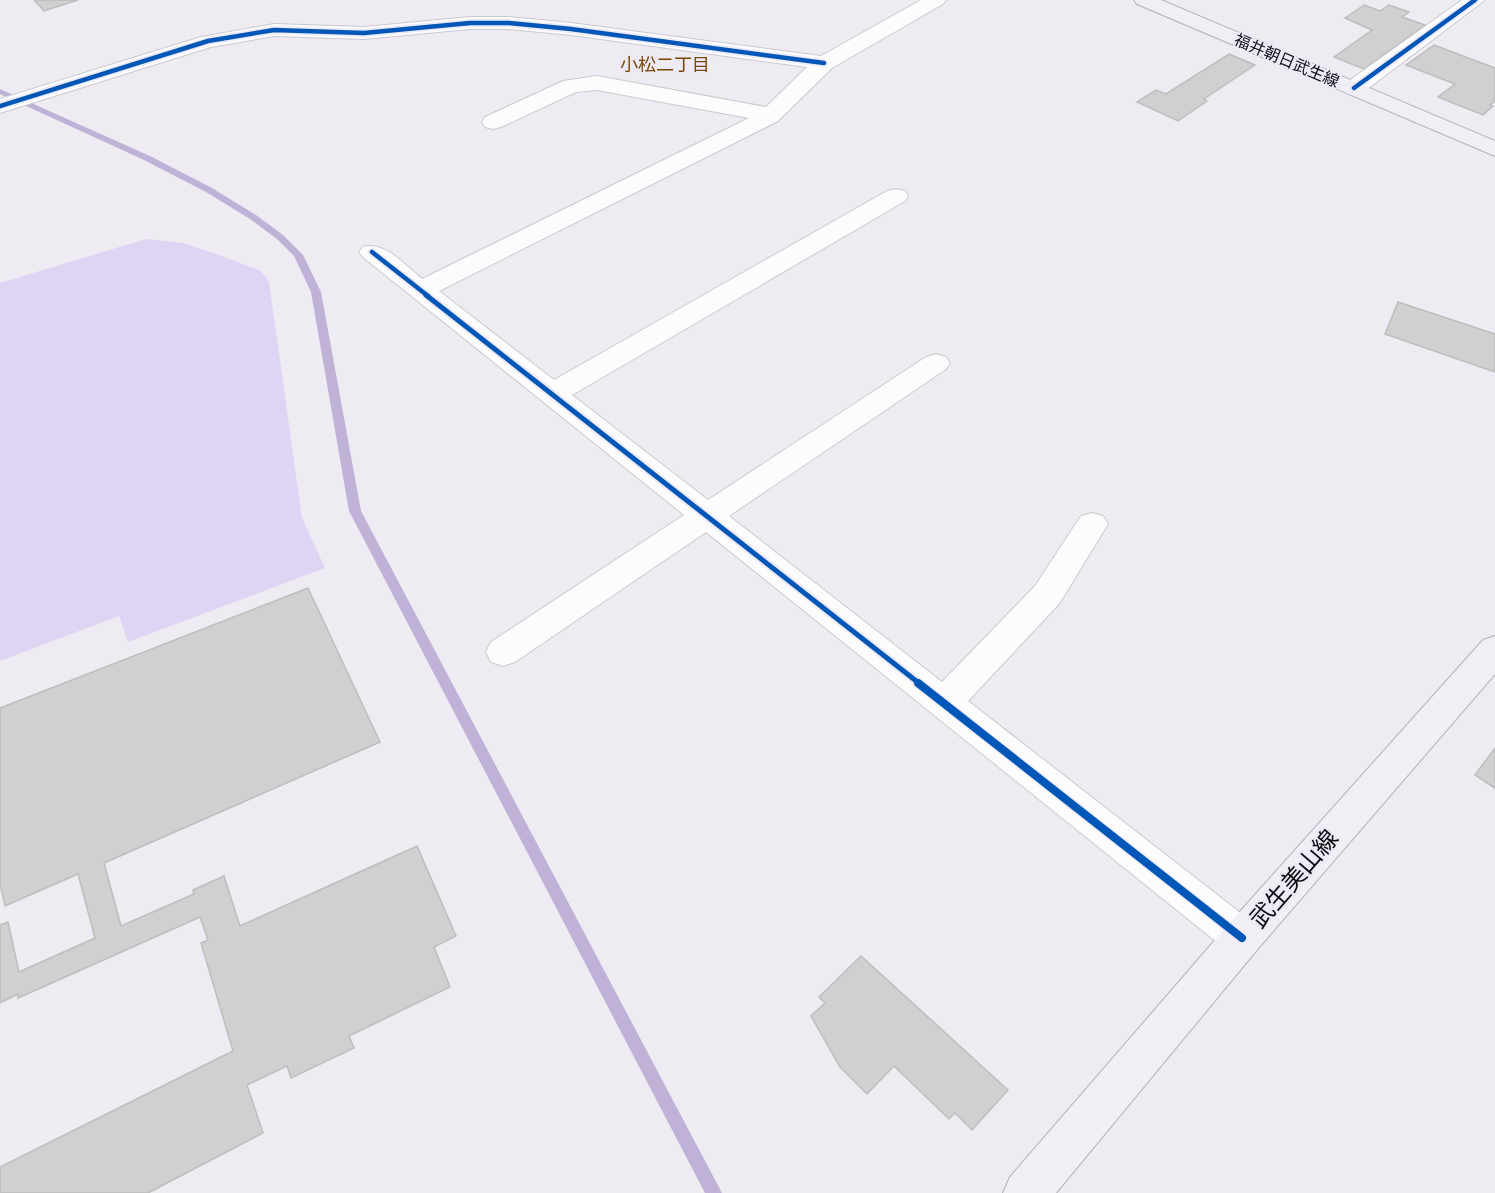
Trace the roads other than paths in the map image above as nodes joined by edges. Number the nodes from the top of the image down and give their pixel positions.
1 (936, 0) edge
2 (1144, 0) edge
3 (1475, 0) edge
4 (824, 63) junction
5 (1354, 88) junction
6 (0, 106) edge
7 (770, 115) junction
8 (493, 122) dead end
9 (1495, 148) edge
10 (896, 196) dead end
11 (372, 252) dead end
12 (420, 290) junction
13 (936, 363) dead end
14 (552, 394) junction
15 (707, 516) junction
16 (1092, 524) dead end
17 (1495, 650) edge
18 (502, 652) dead end
19 (944, 703) junction
20 (1242, 938) junction
21 (1026, 1193) edge

1 - 4 street
2 - 5 main road, 福井朝日武生線
3 - 5 street
4 - 6 street
4 - 7 street
5 - 9 main road, 福井朝日武生線
7 - 8 street
7 - 12 street
10 - 14 street
11 - 12 street
12 - 14 street
13 - 15 street
14 - 15 street
15 - 18 street
15 - 19 street
16 - 19 street
17 - 20 main road, 武生美山線
19 - 20 street
20 - 21 main road, 武生美山線

